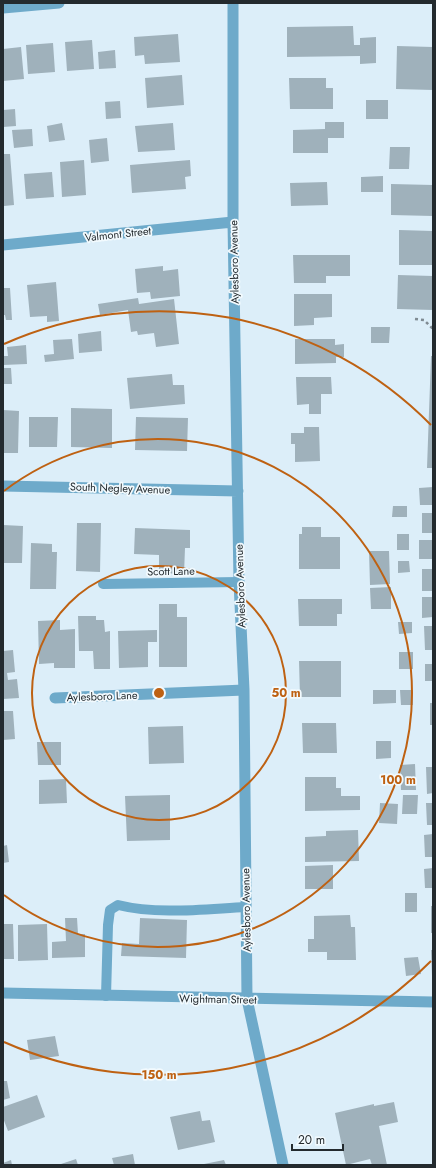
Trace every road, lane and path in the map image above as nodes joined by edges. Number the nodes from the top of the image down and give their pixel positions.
1 (59, 3) edge
2 (233, 3) edge
3 (3, 8) edge
4 (233, 222) junction
5 (3, 245) edge
6 (415, 319) dead end
7 (433, 329) edge
8 (3, 486) edge
9 (238, 491) junction
10 (239, 582) junction
11 (103, 584) dead end
12 (244, 690) junction
13 (55, 698) dead end
14 (246, 907) junction
15 (3, 993) edge
16 (106, 996) junction
17 (247, 999) junction
18 (433, 1002) edge
19 (283, 1165) edge

1 - 3 street
2 - 4 street, Aylesboro Avenue
4 - 5 street, Valmont Street
4 - 9 street, Aylesboro Avenue
6 - 7 path
8 - 9 street, South Negley Avenue
9 - 10 street, Aylesboro Avenue
10 - 11 lane, Scott Lane
10 - 12 street, Aylesboro Avenue
12 - 13 street, Aylesboro Lane
12 - 14 street, Aylesboro Avenue
14 - 16 lane
14 - 17 street, Aylesboro Avenue
15 - 16 street, Wightman Street
16 - 17 street, Wightman Street
17 - 18 street, Wightman Street
17 - 19 street, Aylesboro Avenue

